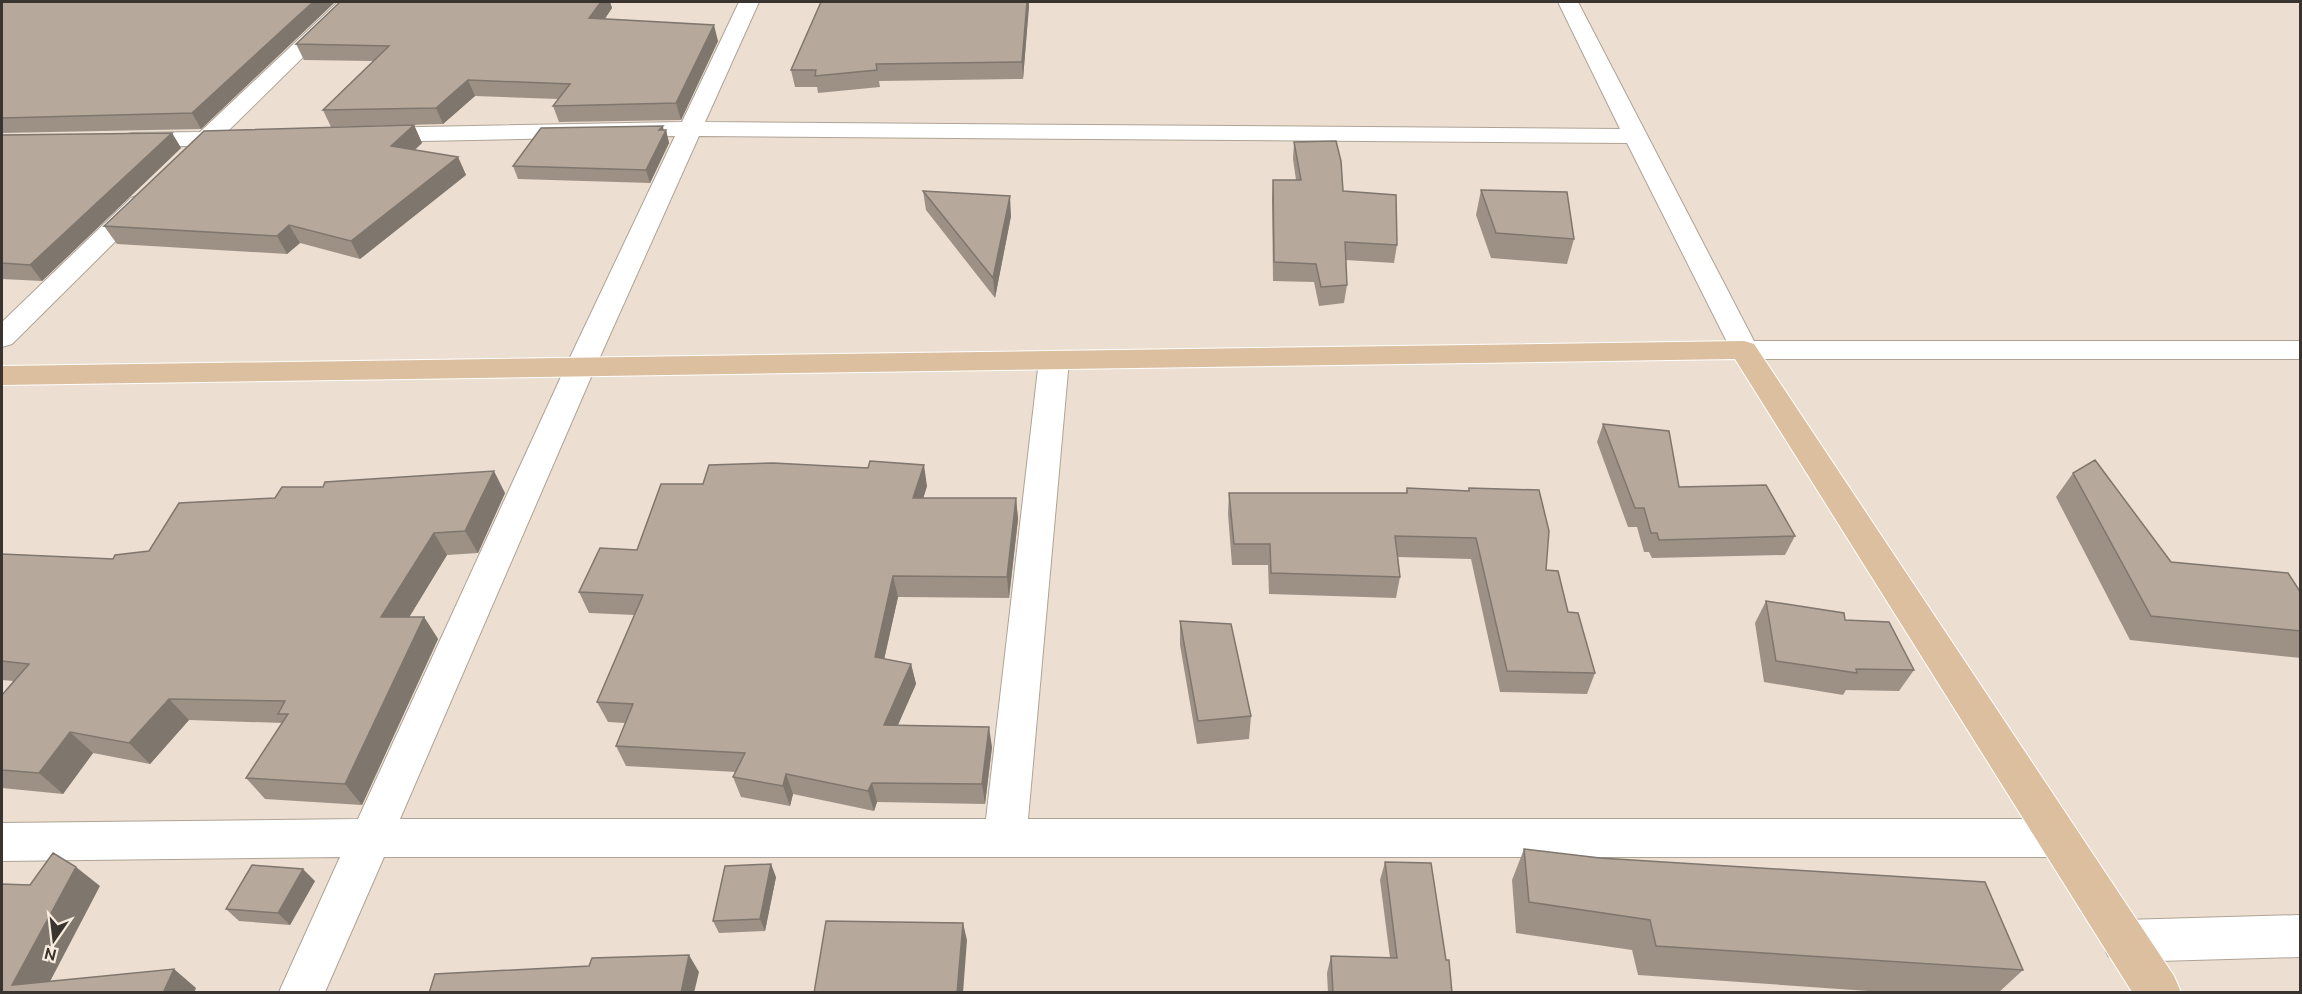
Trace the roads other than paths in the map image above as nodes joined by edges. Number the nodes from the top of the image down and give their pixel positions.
1 (349, 2) edge
2 (749, 2) edge
3 (1568, 2) edge
4 (690, 129) junction
5 (349, 135) edge
6 (1636, 136) junction
7 (266, 137) edge
8 (207, 138) junction
9 (104, 140) edge
10 (182, 163) edge
11 (156, 188) edge
12 (2, 338) edge
13 (1744, 350) junction
14 (2301, 350) edge
15 (1054, 360) junction
16 (580, 368) junction
17 (2, 376) edge
18 (371, 838) junction
19 (1005, 838) junction
20 (2058, 838) junction
21 (2, 842) edge
22 (2301, 936) edge
23 (2124, 941) junction
24 (302, 993) edge
25 (2158, 993) edge

1 - 8 street
2 - 4 street
3 - 6 street
4 - 5 street
4 - 6 street
4 - 16 street
6 - 13 street
7 - 8 street
8 - 9 street
8 - 10 street
11 - 12 street
13 - 14 street
13 - 15 main road
13 - 20 main road
15 - 16 main road
15 - 19 street
16 - 17 main road
16 - 18 street
18 - 19 street
18 - 21 street
18 - 24 street
19 - 20 street
20 - 23 main road
22 - 23 street
23 - 25 main road

